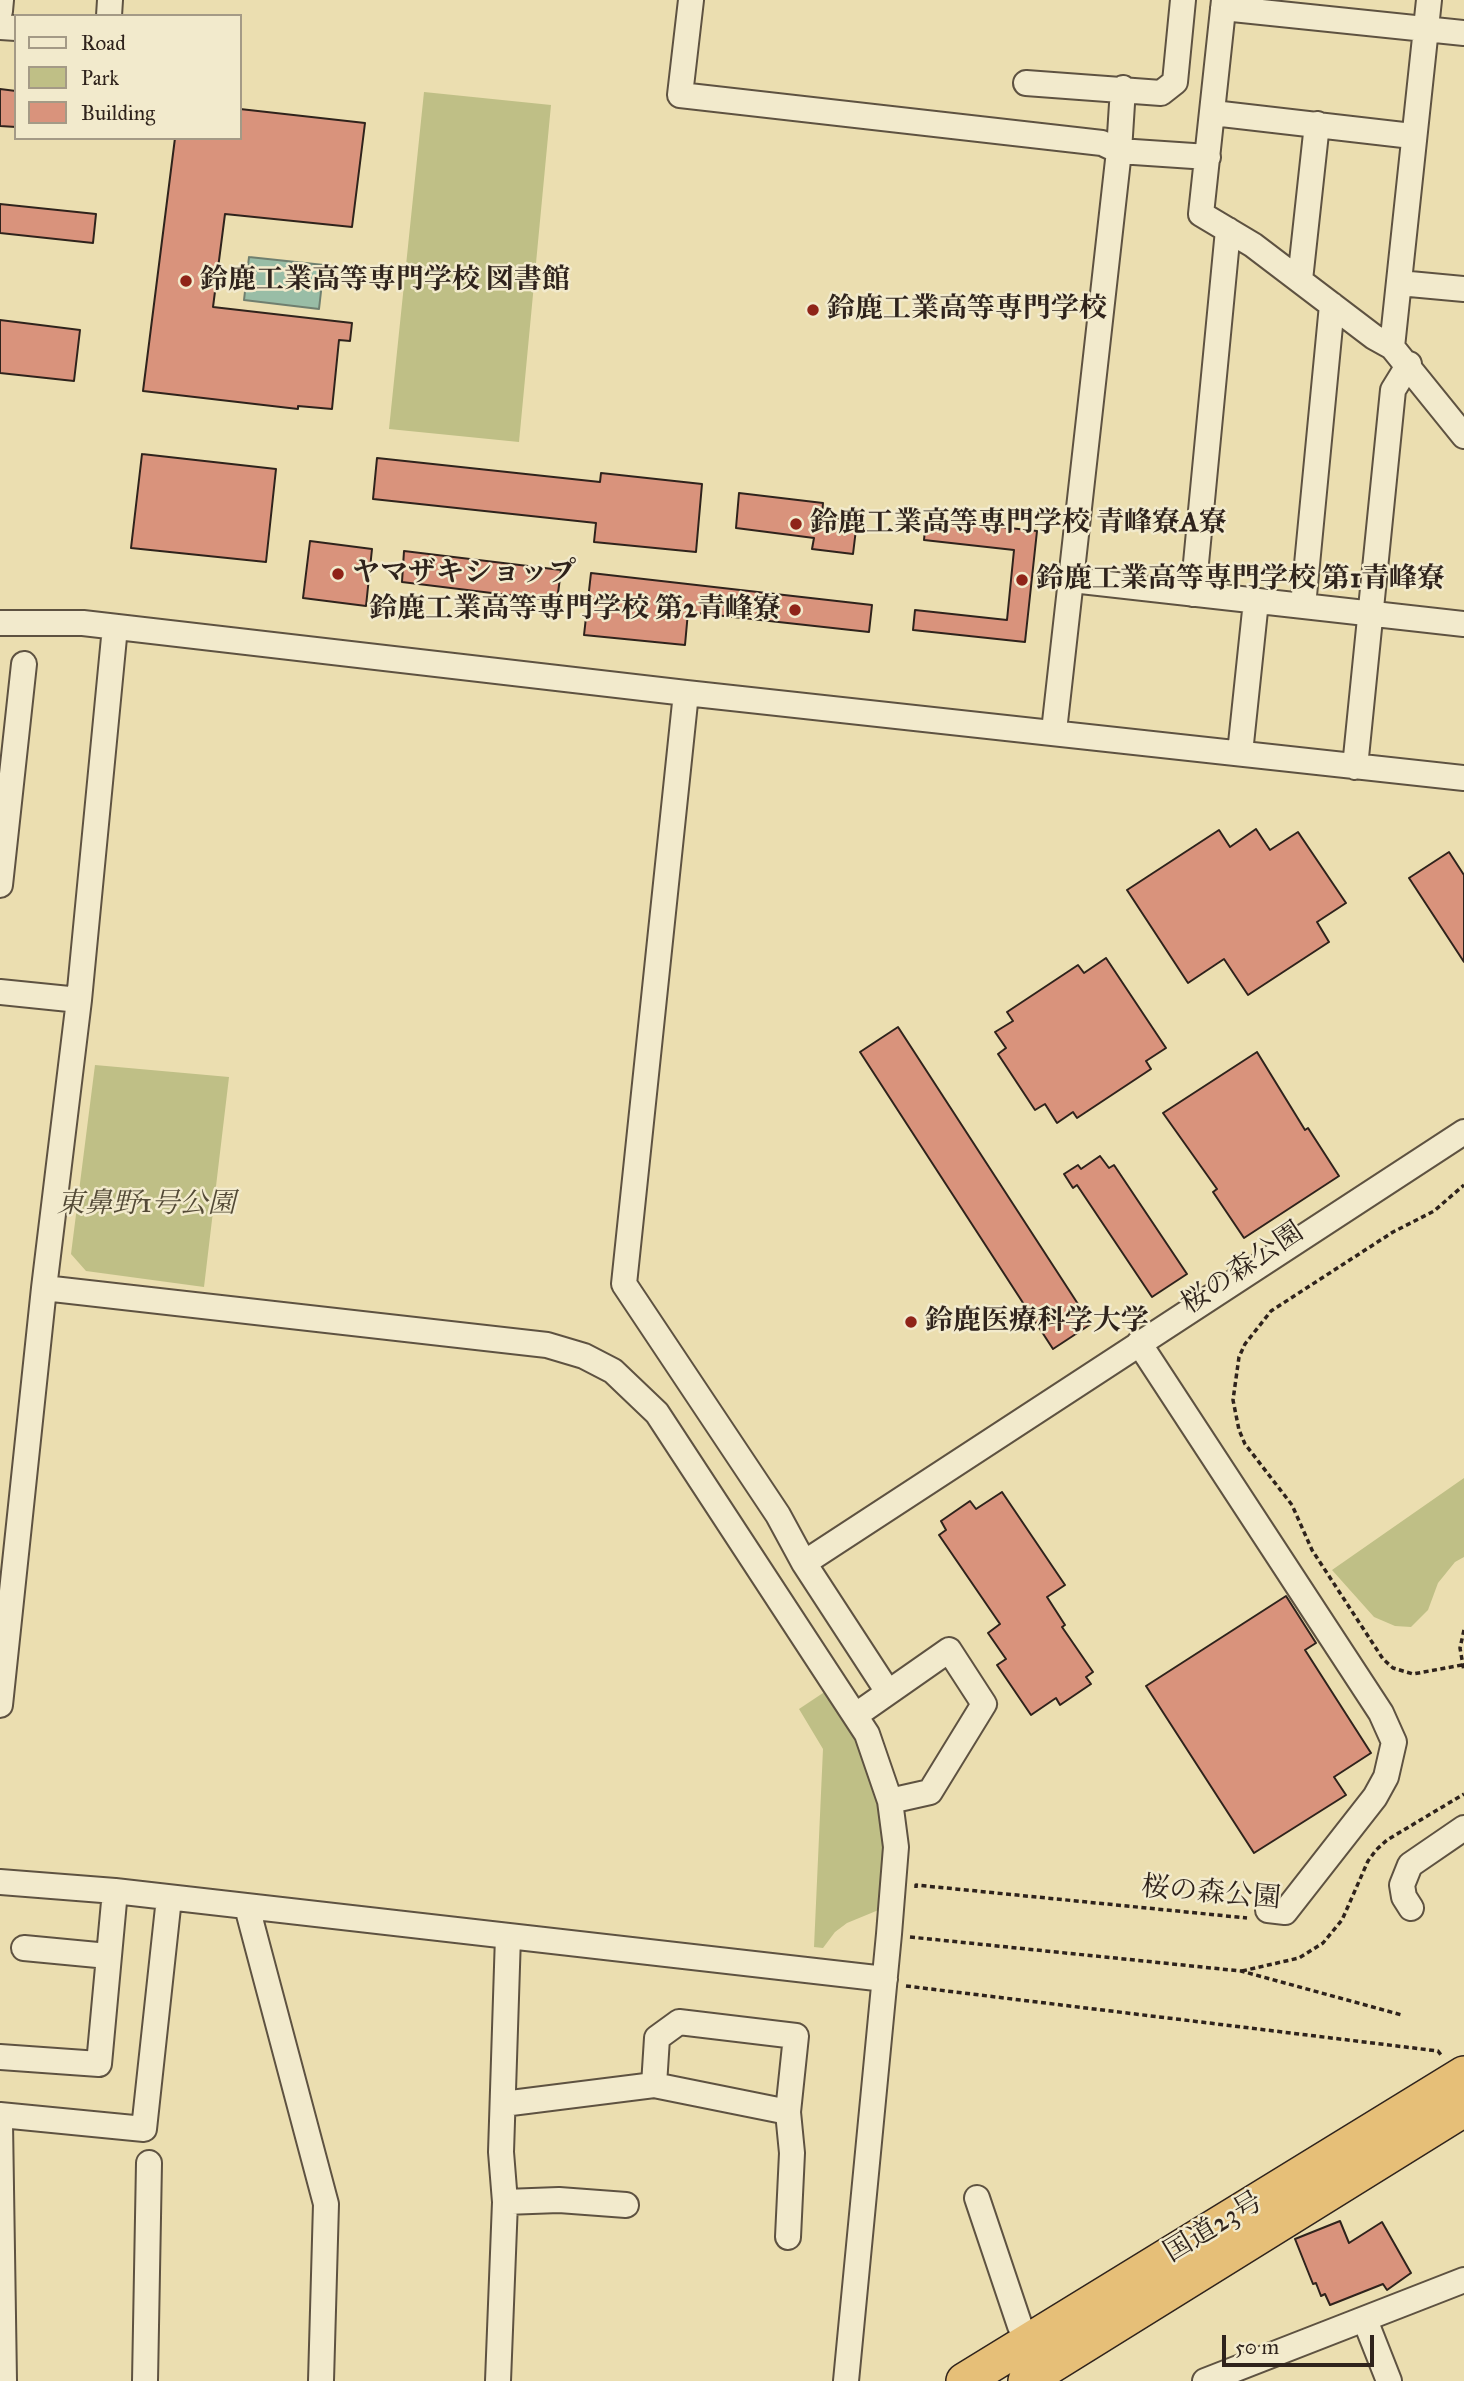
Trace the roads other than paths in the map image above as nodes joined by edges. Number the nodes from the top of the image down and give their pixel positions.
1 (1, 0) edge
2 (691, 0) edge
3 (1429, 0) edge
4 (1223, 4) edge
5 (1177, 5) edge
6 (0, 11) edge
7 (1426, 29) junction
8 (1464, 33) edge
9 (1026, 83) dead end
10 (1124, 88) junction
11 (1213, 113) junction
12 (1317, 124) junction
13 (1412, 136) junction
14 (1119, 150) junction
15 (1208, 157) junction
16 (1228, 230) junction
17 (1300, 279) junction
18 (1399, 282) junction
19 (1464, 289) edge
20 (1332, 305) junction
21 (1401, 355) junction
22 (1464, 436) edge
23 (1072, 580) junction
24 (1193, 593) junction
25 (1256, 601) junction
26 (1303, 606) junction
27 (1372, 614) junction
28 (0, 623) edge
29 (1464, 624) edge
30 (115, 627) junction
31 (24, 664) dead end
32 (686, 694) junction
33 (10, 698) edge
34 (1054, 731) junction
35 (1240, 753) junction
36 (1355, 767) junction
37 (1464, 778) edge
38 (0, 885) edge
39 (0, 992) edge
40 (79, 1000) junction
41 (1464, 1132) edge
42 (44, 1288) junction
43 (1139, 1343) junction
44 (804, 1563) junction
45 (6, 1596) edge
46 (888, 1692) junction
47 (0, 1704) edge
48 (856, 1715) junction
49 (890, 1801) junction
50 (1464, 1828) edge
51 (0, 1882) edge
52 (115, 1891) junction
53 (169, 1898) junction
54 (247, 1907) junction
55 (1411, 1908) dead end
56 (1259, 1914) road end
57 (508, 1936) junction
58 (24, 1948) dead end
59 (108, 1956) junction
60 (896, 1976) junction
61 (0, 2057) edge
62 (1454, 2066) edge
63 (654, 2085) junction
64 (503, 2104) junction
65 (1464, 2109) edge
66 (788, 2112) junction
67 (0, 2115) edge
68 (0, 2123) edge
69 (149, 2163) dead end
70 (977, 2198) dead end
71 (505, 2202) junction
72 (626, 2205) dead end
73 (788, 2237) dead end
74 (1464, 2280) edge
75 (1365, 2320) junction
76 (1020, 2326) dead end
77 (1252, 2373) edge
78 (4, 2381) edge
79 (145, 2381) edge
80 (321, 2381) edge
81 (498, 2381) edge
82 (846, 2381) edge
83 (964, 2381) edge
84 (1026, 2381) edge
85 (1205, 2381) edge
86 (1389, 2381) edge

1 - 6 street
2 - 14 street
3 - 7 street
4 - 7 street
4 - 11 street
5 - 10 street
7 - 8 street
7 - 13 street
9 - 10 street
10 - 14 street
11 - 12 street
11 - 15 street
12 - 13 street
12 - 17 street
13 - 18 street
14 - 15 street
14 - 23 street
15 - 16 street
16 - 17 street
16 - 24 street
17 - 20 street
18 - 19 street
18 - 21 street
20 - 21 street
20 - 26 street
21 - 22 street
21 - 27 street
23 - 24 street
23 - 34 street
24 - 25 street
25 - 26 street
25 - 35 street
26 - 27 street
27 - 29 street
27 - 36 street
28 - 30 street
30 - 32 street
30 - 40 street
31 - 33 street
32 - 34 street
32 - 44 street
33 - 38 street
34 - 35 street
35 - 36 street
36 - 37 street
39 - 40 street
40 - 42 street
41 - 43 street
42 - 45 street
42 - 48 street
43 - 44 street
43 - 56 street
44 - 46 street
45 - 47 street
46 - 48 street
46 - 49 street
48 - 49 street
49 - 60 street
50 - 55 street
51 - 52 street
52 - 53 street
52 - 59 street
53 - 54 street
53 - 67 street
54 - 57 street
54 - 80 street
57 - 60 street
57 - 64 street
58 - 59 street
59 - 61 street
60 - 82 street
62 - 83 highway, 国道23号
63 - 64 street
63 - 66 street
63 - 66 street
64 - 71 street
65 - 84 highway, 国道23号
66 - 73 street
68 - 78 street
69 - 79 street
70 - 76 street
71 - 72 street
71 - 81 street
74 - 75 street
75 - 77 street
75 - 86 street
77 - 85 street

